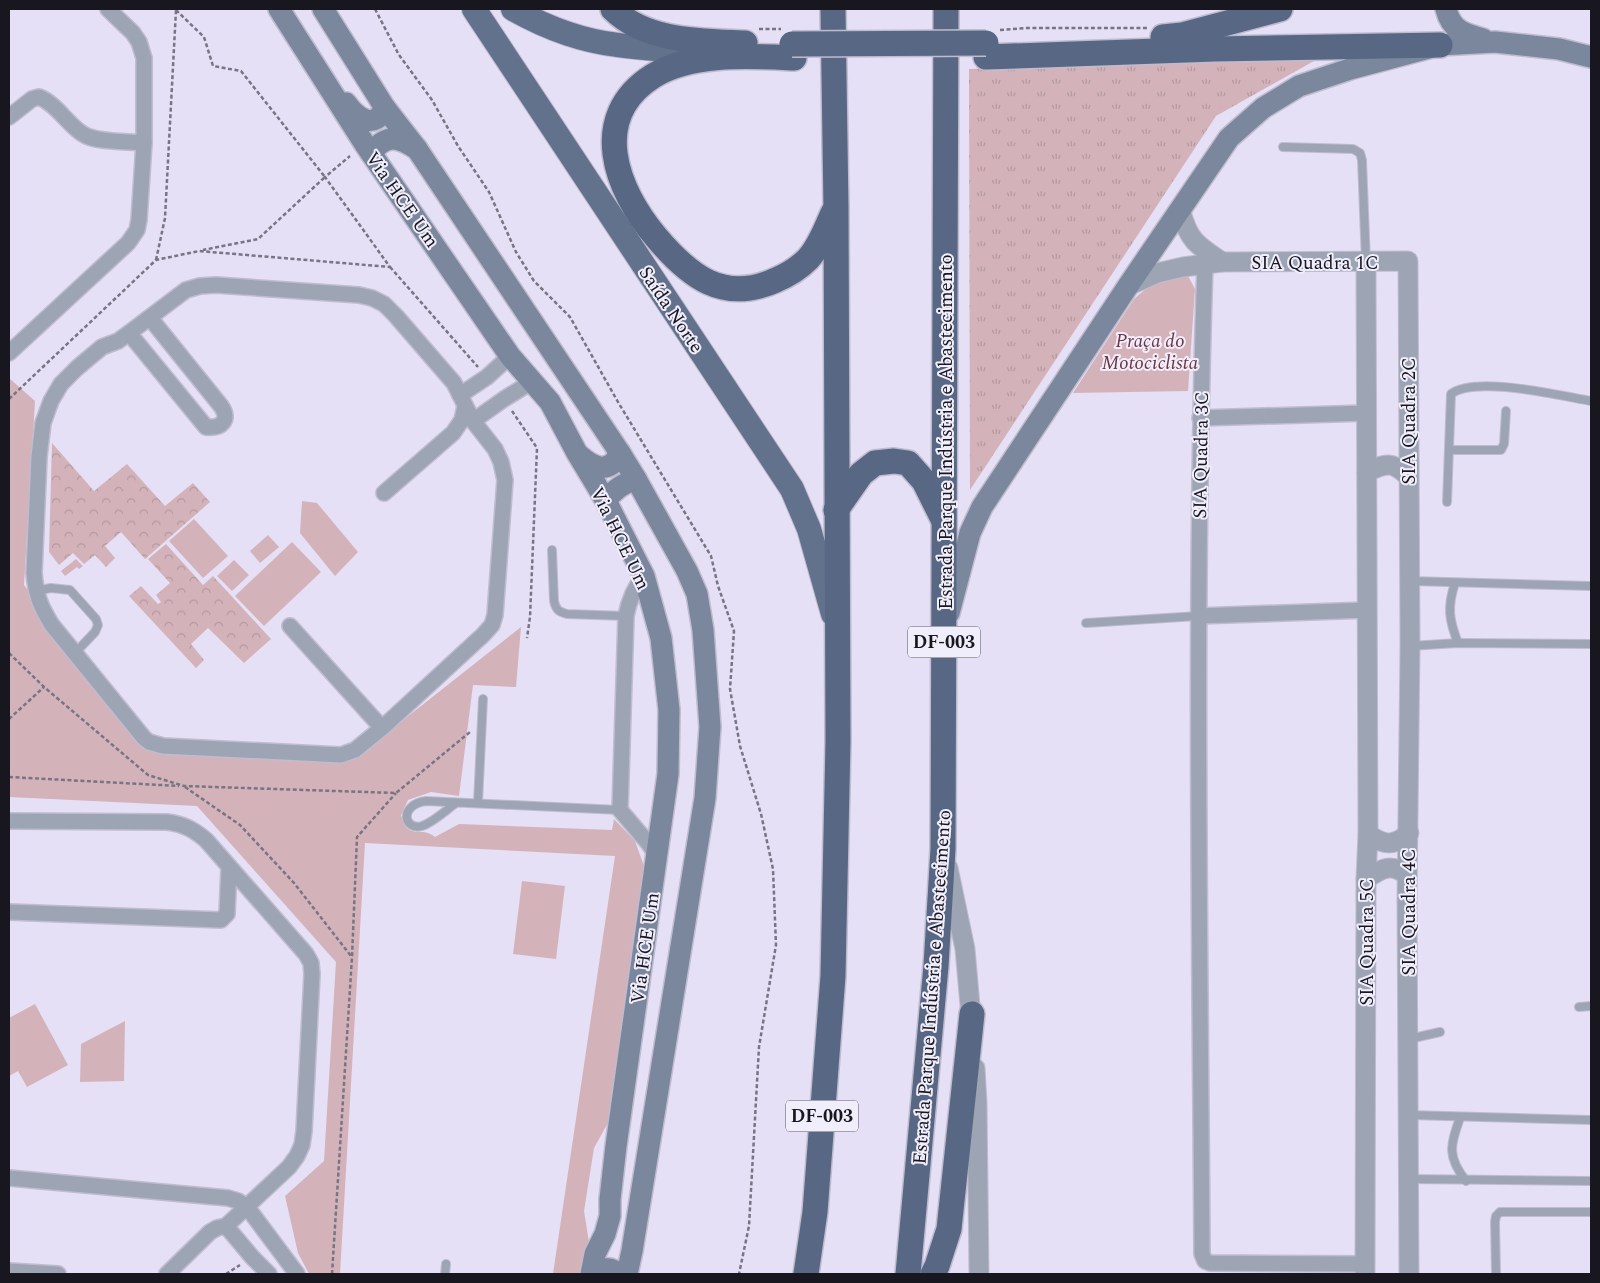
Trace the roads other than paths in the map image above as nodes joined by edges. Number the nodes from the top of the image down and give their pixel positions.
1 (108, 9) edge
2 (279, 9) edge
3 (322, 9) edge
4 (474, 9) edge
5 (514, 9) edge
6 (613, 9) edge
7 (832, 9) edge
8 (946, 9) edge
9 (1280, 9) edge
10 (1446, 9) edge
11 (1495, 42) junction
12 (990, 43) junction
13 (1440, 45) junction
14 (793, 51) junction
15 (741, 55) junction
16 (1591, 57) edge
17 (311, 58) junction
18 (385, 108) junction
19 (9, 117) edge
20 (144, 143) junction
21 (1283, 147) dead end
22 (368, 148) junction
23 (417, 149) junction
24 (836, 208) junction
25 (1181, 212) junction
26 (1408, 261) joint
27 (1366, 262) junction
28 (1213, 263) junction
29 (1128, 286) junction
30 (150, 318) junction
31 (129, 333) junction
32 (9, 352) edge
33 (510, 356) junction
34 (533, 381) junction
35 (462, 400) junction
36 (1591, 401) edge
37 (1506, 410) dead end
38 (1367, 413) junction
39 (1200, 418) junction
40 (473, 421) junction
41 (1449, 450) junction
42 (577, 453) junction
43 (620, 453) junction
44 (1367, 472) junction
45 (1408, 476) junction
46 (636, 479) junction
47 (384, 493) dead end
48 (606, 501) junction
49 (1447, 502) dead end
50 (836, 510) junction
51 (946, 524) junction
52 (552, 550) dead end
53 (644, 576) junction
54 (1409, 581) junction
55 (1455, 583) junction
56 (1591, 586) edge
57 (35, 591) junction
58 (1367, 610) junction
59 (626, 616) junction
60 (1198, 616) junction
61 (1086, 624) dead end
62 (836, 625) junction
63 (290, 626) dead end
64 (944, 633) junction
65 (1458, 643) junction
66 (1591, 644) edge
67 (1410, 646) junction
68 (75, 653) junction
69 (483, 699) dead end
70 (382, 728) junction
71 (478, 802) junction
72 (456, 803) junction
73 (620, 810) junction
74 (9, 821) edge
75 (1409, 833) junction
76 (1368, 834) junction
77 (944, 849) junction
78 (657, 856) junction
79 (229, 868) junction
80 (1407, 875) junction
81 (1366, 879) junction
82 (9, 912) edge
83 (1591, 1006) edge
84 (1579, 1007) dead end
85 (972, 1014) junction
86 (1440, 1032) dead end
87 (1409, 1039) junction
88 (1410, 1115) junction
89 (1460, 1118) junction
90 (1591, 1120) edge
91 (616, 1146) junction
92 (647, 1162) junction
93 (9, 1178) edge
94 (1409, 1179) junction
95 (1466, 1181) junction
96 (1591, 1181) edge
97 (248, 1207) junction
98 (815, 1212) junction
99 (1591, 1212) edge
100 (226, 1226) junction
101 (287, 1260) junction
102 (446, 1264) dead end
103 (1365, 1269) edge
104 (9, 1271) edge
105 (591, 1273) edge
106 (58, 1274) edge
107 (167, 1274) edge
108 (269, 1274) edge
109 (297, 1274) edge
110 (445, 1274) edge
111 (618, 1274) edge
112 (627, 1274) edge
113 (797, 1274) edge
114 (806, 1274) edge
115 (908, 1274) edge
116 (932, 1274) edge
117 (979, 1274) edge
118 (1409, 1274) edge
119 (1496, 1274) edge

1 - 20 street
2 - 17 main road, Via HCE Um
3 - 18 main road
4 - 62 main road, Saída Norte
5 - 15 main road
6 - 14 highway
7 - 24 highway, DF-003
8 - 51 highway, Estrada Parque Indústria e Abastecimento / DF-003
9 - 12 highway
10 - 11 main road
11 - 13 main road
11 - 16 main road
12 - 13 highway
12 - 14 highway
13 - 25 main road
14 - 15 highway
15 - 24 highway
17 - 18 main road
17 - 22 main road, Via HCE Um
18 - 23 main road
19 - 20 street
20 - 32 street
21 - 27 lane
22 - 23 main road
22 - 33 main road, Via HCE Um
23 - 43 main road
24 - 50 highway, DF-003
25 - 28 street
25 - 29 main road
26 - 27 street, SIA Quadra 1C
26 - 45 street, SIA Quadra 2C
27 - 28 street, SIA Quadra 1C
27 - 38 street
28 - 29 street, SIA Quadra 1C
28 - 39 street, SIA Quadra 3C
29 - 64 main road
30 - 31 street
30 - 31 street
30 - 35 street
31 - 57 street
33 - 34 main road, Via HCE Um
33 - 35 street
34 - 40 street
34 - 42 main road, Via HCE Um
35 - 40 street
35 - 47 street
36 - 41 lane
37 - 41 lane
38 - 39 street
38 - 44 street
39 - 60 street, SIA Quadra 3C
40 - 70 street
41 - 49 lane
42 - 43 main road
42 - 48 main road, Via HCE Um
43 - 46 main road
44 - 45 street
44 - 58 street
45 - 54 street, SIA Quadra 2C
46 - 48 main road
46 - 92 main road
48 - 53 main road, Via HCE Um
50 - 51 highway
50 - 62 highway, DF-003
51 - 64 highway, Estrada Parque Indústria e Abastecimento / DF-003
52 - 59 lane
53 - 59 street
53 - 78 main road, Via HCE Um
54 - 55 lane
54 - 67 street, SIA Quadra 2C
55 - 56 lane
55 - 65 lane
57 - 68 street
57 - 68 lane
58 - 60 street
58 - 76 street, SIA Quadra 5C
59 - 73 street
60 - 61 lane
60 - 103 street
62 - 98 highway, DF-003
63 - 70 street
64 - 77 highway, Estrada Parque Indústria e Abastecimento / DF-003
65 - 66 lane
65 - 67 lane
67 - 75 street, SIA Quadra 4C
68 - 70 street
69 - 71 lane
71 - 72 lane
71 - 73 lane
72 - 72 lane
73 - 78 street
74 - 79 street
75 - 76 street
75 - 80 street, SIA Quadra 4C
76 - 81 street, SIA Quadra 5C
77 - 85 street
77 - 115 highway, Estrada Parque Indústria e Abastecimento / DF-003
78 - 91 main road, Via HCE Um
79 - 82 street
79 - 97 street
80 - 81 street
80 - 87 street, SIA Quadra 4C
81 - 103 street, SIA Quadra 5C
83 - 84 lane
85 - 116 highway
85 - 117 street
86 - 87 lane
87 - 88 street, SIA Quadra 4C
88 - 89 lane
88 - 94 street, SIA Quadra 4C
89 - 90 lane
89 - 95 lane
91 - 92 main road
91 - 105 main road, Via HCE Um
92 - 112 main road
93 - 97 street
94 - 95 lane
94 - 118 street, SIA Quadra 4C
95 - 96 lane
97 - 100 street
97 - 101 street
98 - 113 highway
98 - 114 highway, DF-003
99 - 119 lane
100 - 107 street
100 - 108 street
101 - 108 street
101 - 109 street
102 - 110 lane
104 - 106 street
105 - 111 main road

